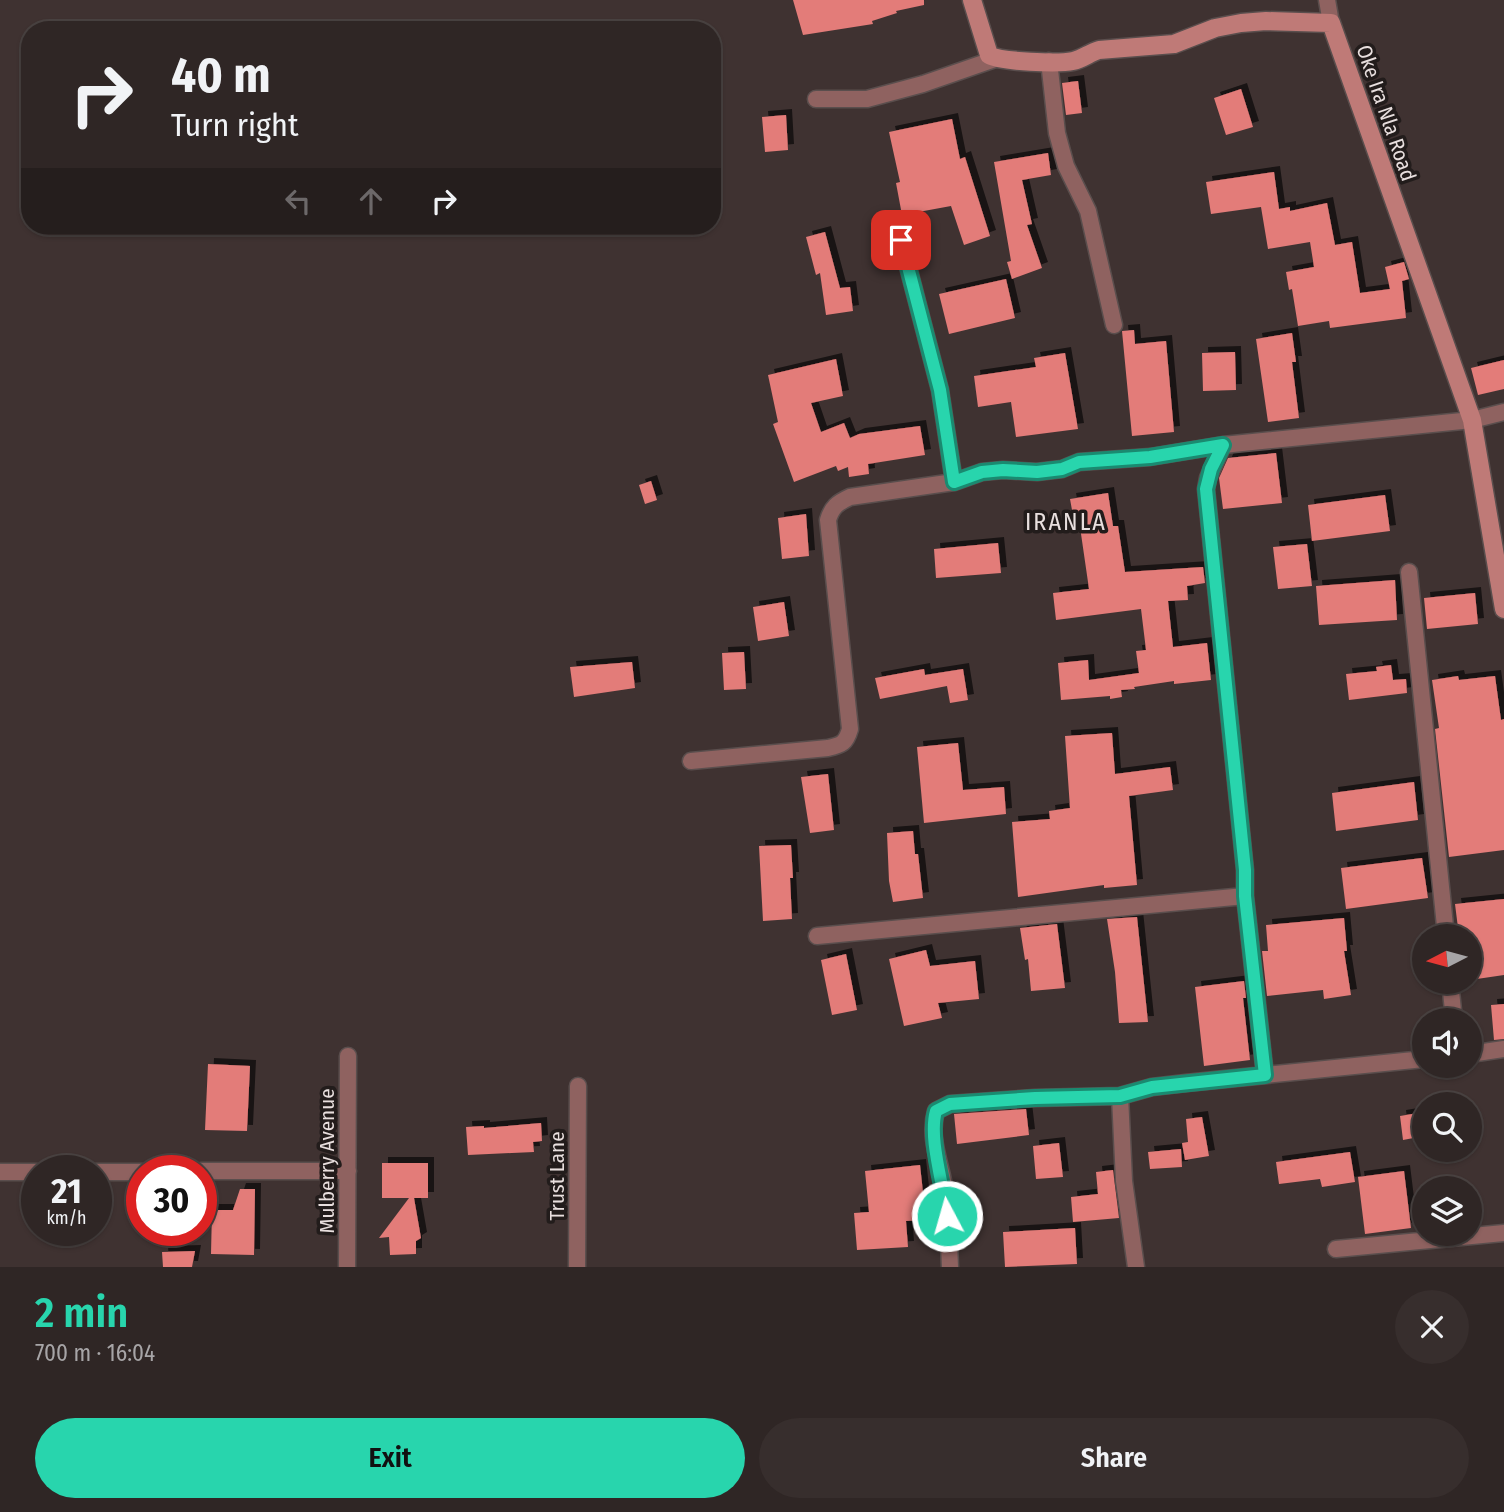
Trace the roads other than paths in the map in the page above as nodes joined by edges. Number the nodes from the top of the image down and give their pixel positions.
1 (972, 0) edge
2 (1327, 0) edge
3 (1331, 23) junction
4 (995, 59) junction
5 (1049, 61) junction
6 (816, 99) dead end
7 (901, 240) dead end
8 (1114, 325) dead end
9 (1504, 412) edge
10 (1472, 419) junction
11 (1223, 445) junction
12 (954, 482) junction
13 (1409, 572) dead end
14 (1504, 609) edge
15 (691, 761) dead end
16 (1245, 896) junction
17 (1445, 924) edge
18 (817, 936) dead end
19 (1504, 1049) edge
20 (1482, 1052) edge
21 (348, 1056) dead end
22 (1412, 1060) edge
23 (1265, 1075) junction
24 (578, 1086) dead end
25 (1120, 1096) junction
26 (217, 1171) edge
27 (348, 1171) junction
28 (0, 1172) edge
29 (21, 1172) edge
30 (1504, 1233) edge
31 (1336, 1249) dead end
32 (346, 1267) edge
33 (577, 1267) edge
34 (950, 1267) edge
35 (1136, 1267) edge

1 - 4 street
2 - 3 street
3 - 5 street
3 - 10 street, Oke Ira Nla Road
4 - 5 street
4 - 6 street
5 - 8 street
7 - 12 street
9 - 10 street
10 - 11 street
10 - 14 street, Oke Ira Nla Road
11 - 12 street
11 - 16 street
12 - 15 street
13 - 17 street
16 - 18 street
16 - 23 street
19 - 20 street
21 - 27 street, Mulberry Avenue
22 - 23 street
23 - 25 street
24 - 33 street, Trust Lane
25 - 34 street
25 - 35 street
26 - 27 street
27 - 32 street, Mulberry Avenue
28 - 29 street
30 - 31 street

